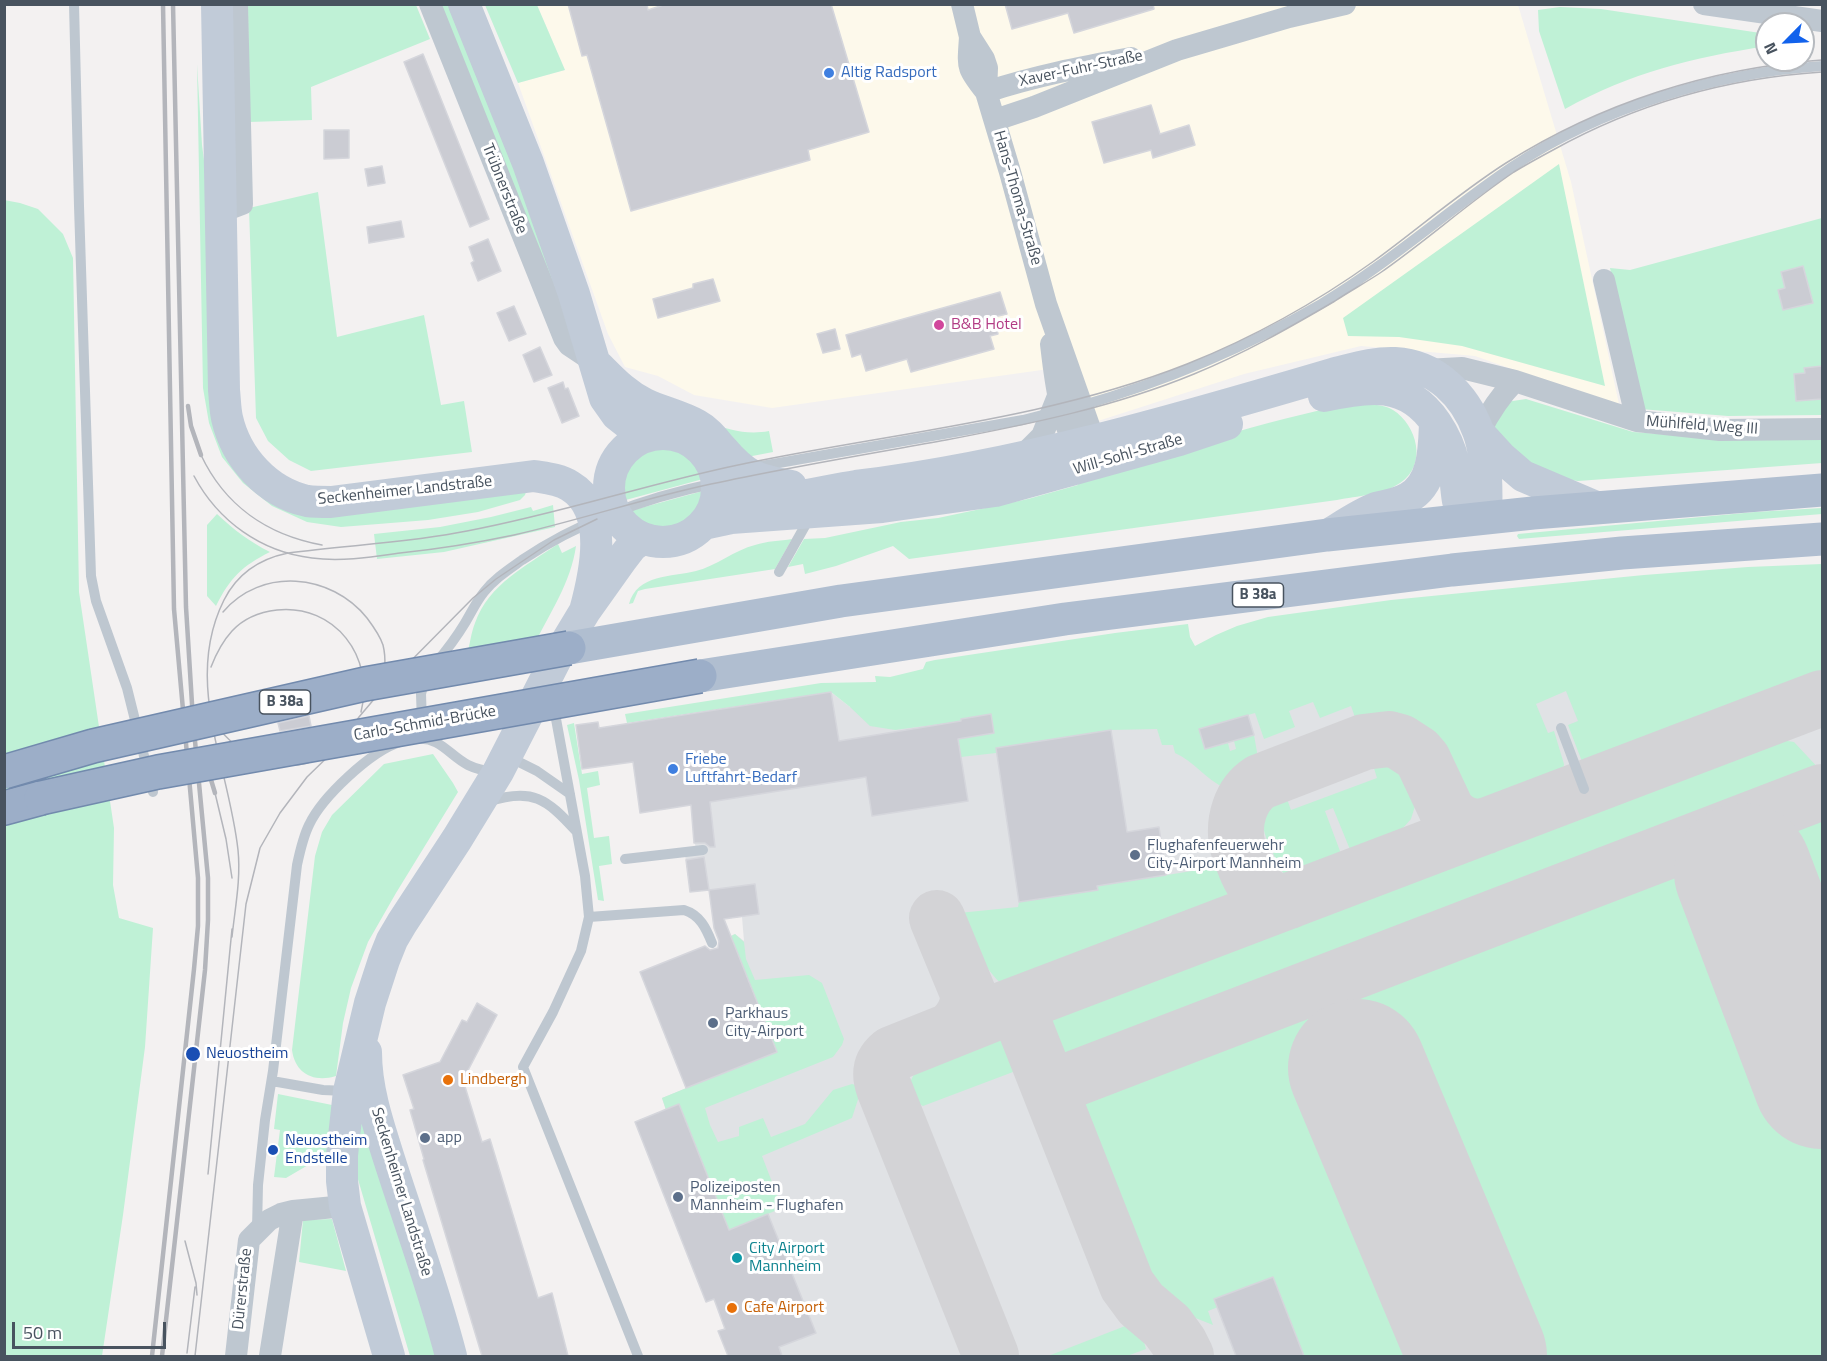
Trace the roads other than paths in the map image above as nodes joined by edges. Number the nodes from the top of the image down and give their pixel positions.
1 (74, 4) edge
2 (217, 4) edge
3 (237, 4) edge
4 (430, 4) edge
5 (464, 4) edge
6 (962, 4) edge
7 (1345, 4) edge
8 (1704, 4) edge
9 (1822, 21) edge
10 (1177, 50) junction
11 (1822, 66) edge
12 (986, 92) junction
13 (995, 120) junction
14 (221, 212) junction
15 (1604, 280) dead end
16 (593, 361) junction
17 (1426, 370) junction
18 (1515, 381) junction
19 (1383, 388) junction
20 (1063, 406) junction
21 (1638, 421) junction
22 (1435, 422) junction
23 (1822, 429) edge
24 (1479, 433) junction
25 (645, 437) junction
26 (1086, 450) junction
27 (1020, 459) junction
28 (730, 476) junction
29 (1822, 490) edge
30 (818, 502) junction
31 (1596, 507) junction
32 (616, 515) junction
33 (772, 515) junction
34 (703, 524) junction
35 (1475, 526) junction
36 (1327, 535) junction
37 (1822, 539) edge
38 (1506, 565) junction
39 (1452, 570) junction
40 (779, 572) dead end
41 (594, 594) junction
42 (563, 653) junction
43 (700, 676) joint
44 (1561, 728) dead end
45 (423, 738) junction
46 (503, 764) junction
47 (4, 772) edge
48 (1584, 789) dead end
49 (153, 792) dead end
50 (570, 794) junction
51 (479, 805) junction
52 (4, 808) edge
53 (577, 832) junction
54 (703, 850) dead end
55 (625, 860) dead end
56 (589, 917) junction
57 (712, 943) dead end
58 (272, 1081) junction
59 (359, 1087) junction
60 (345, 1206) junction
61 (293, 1211) junction
62 (256, 1232) junction
63 (236, 1356) edge
64 (270, 1356) edge
65 (389, 1356) edge
66 (451, 1356) edge
67 (638, 1356) edge

1 - 49 lane
2 - 14 main road, Seckenheimer Landstraße
3 - 14 street
4 - 16 street, Trübnerstraße
5 - 16 main road
6 - 12 street, Hans-Thoma-Straße
7 - 10 street, Xaver-Fuhr-Straße
8 - 9 street
10 - 12 street, Xaver-Fuhr-Straße
10 - 13 street, Xaver-Fuhr-Straße
11 - 20 lane
12 - 13 street, Hans-Thoma-Straße
13 - 20 street, Hans-Thoma-Straße
14 - 32 main road, Seckenheimer Landstraße
15 - 21 street
16 - 25 main road
16 - 28 main road
17 - 18 street, Mühlfeld, Weg III
17 - 19 street, Mühlfeld, Weg III
17 - 24 main road, Will-Sohl-Straße
17 - 26 main road, Will-Sohl-Straße
18 - 21 street, Mühlfeld, Weg III
18 - 24 street
19 - 22 main road, Will-Sohl-Straße
19 - 26 main road, Will-Sohl-Straße
20 - 26 street, Hans-Thoma-Straße
20 - 27 street
20 - 28 lane
21 - 23 street, Mühlfeld, Weg III
22 - 35 main road, Will-Sohl-Straße
22 - 36 main road
24 - 31 main road
24 - 35 main road
25 - 28 main road
25 - 32 main road, Seckenheimer Landstraße
26 - 27 main road, Will-Sohl-Straße
26 - 30 main road, Will-Sohl-Straße
27 - 30 main road, Will-Sohl-Straße
28 - 30 main road, Will-Sohl-Straße
28 - 32 lane
28 - 34 main road
29 - 31 main road, B 38a
30 - 33 main road, Will-Sohl-Straße
30 - 40 lane
31 - 35 main road, B 38a
32 - 34 main road
32 - 41 main road, Seckenheimer Landstraße
32 - 45 lane
33 - 34 main road, Will-Sohl-Straße
33 - 41 main road
35 - 36 main road, B 38a
35 - 38 main road
35 - 39 main road
36 - 42 main road, B 38a
37 - 38 main road, B 38a
38 - 39 main road, B 38a
39 - 43 main road, Carlo-Schmid-Brücke / B 38a
41 - 42 main road, Seckenheimer Landstraße
42 - 46 main road, Seckenheimer Landstraße
42 - 47 highway, B 38a, bridge
42 - 50 lane
43 - 52 highway, Carlo-Schmid-Brücke / B 38a, bridge
44 - 48 lane
45 - 46 lane
45 - 58 lane
46 - 50 lane
46 - 51 main road, Seckenheimer Landstraße
50 - 53 lane
51 - 53 lane
51 - 59 main road, Seckenheimer Landstraße
53 - 56 lane
54 - 55 lane
56 - 57 lane
56 - 67 lane
58 - 59 lane
58 - 62 lane
59 - 60 main road, Seckenheimer Landstraße
59 - 66 main road, Seckenheimer Landstraße
60 - 61 street, Dürerstraße
60 - 65 main road, Seckenheimer Landstraße
61 - 62 street, Dürerstraße
61 - 64 street
62 - 63 street, Dürerstraße

